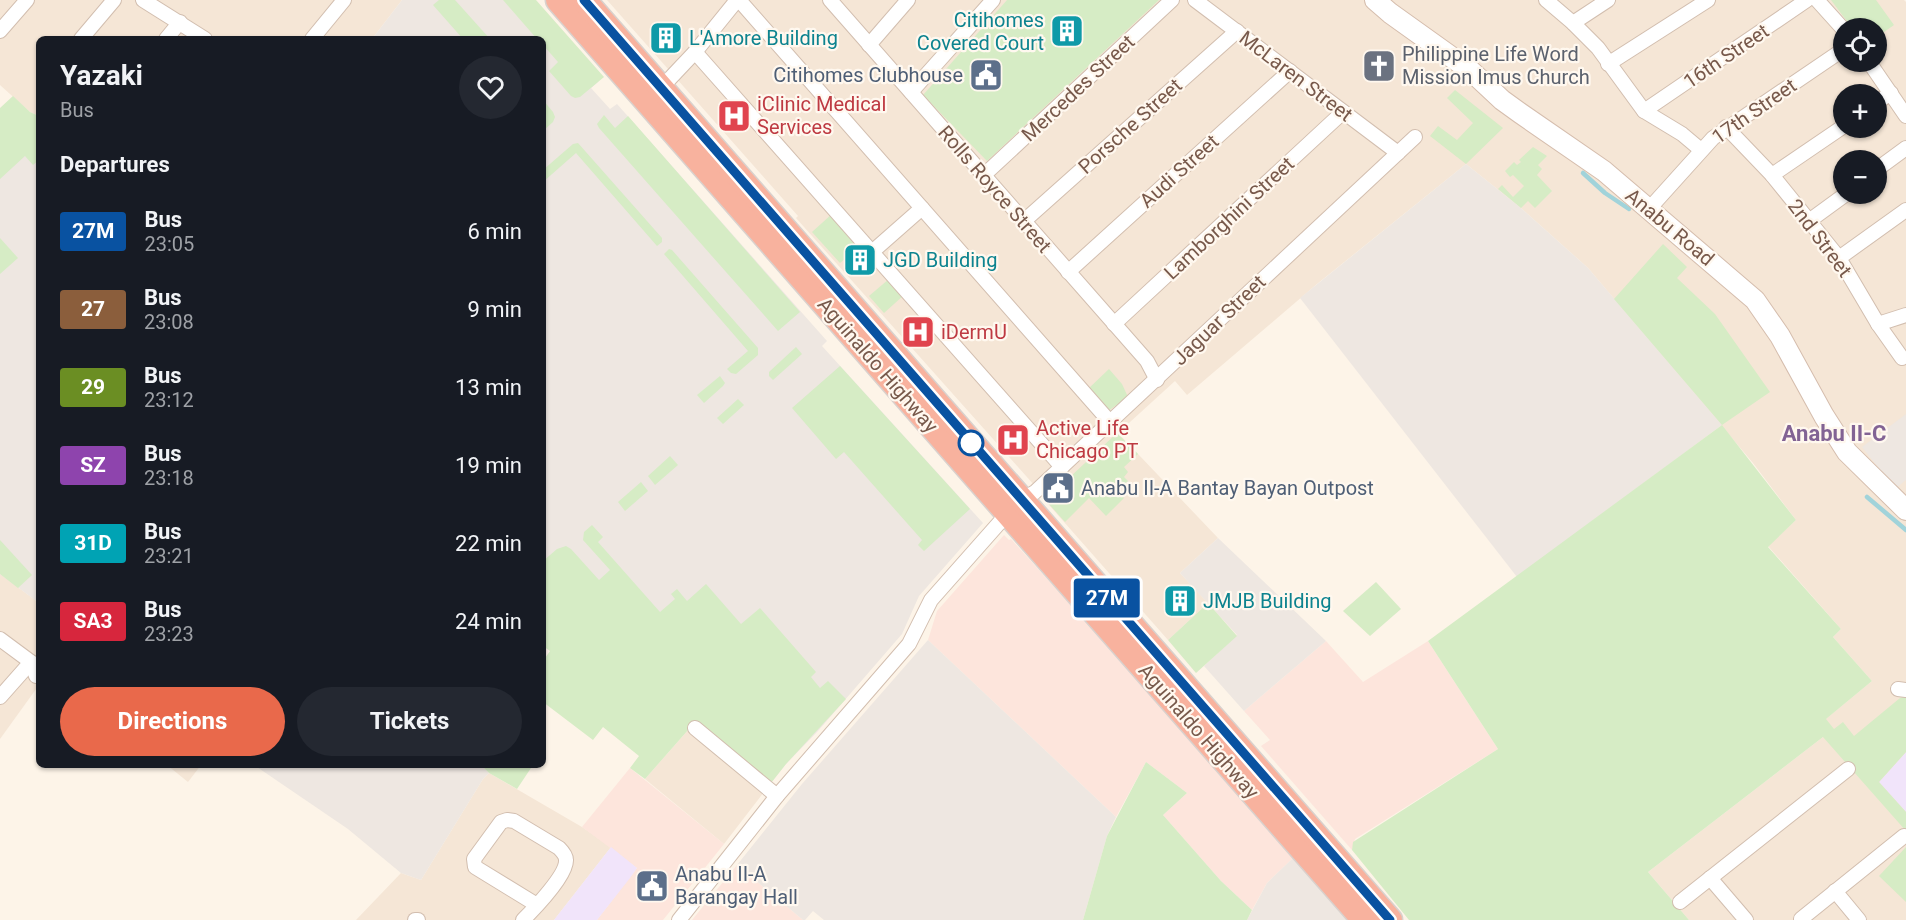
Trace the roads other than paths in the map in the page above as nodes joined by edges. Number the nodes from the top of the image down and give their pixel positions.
1 (27, 0) edge
2 (114, 0) edge
3 (143, 0) edge
4 (344, 0) edge
5 (558, 0) edge
6 (584, 0) edge
7 (738, 0) edge
8 (830, 0) edge
9 (908, 0) edge
10 (993, 0) edge
11 (1172, 0) edge
12 (1195, 0) edge
13 (1375, 0) edge
14 (1546, 0) edge
15 (1608, 0) edge
16 (1708, 0) edge
17 (1807, 0) edge
18 (1817, 0) edge
19 (1833, 18) edge
20 (180, 22) junction
21 (1574, 23) junction
22 (0, 31) edge
23 (1237, 31) junction
24 (84, 36) edge
25 (168, 36) edge
26 (201, 36) edge
27 (314, 36) edge
28 (869, 45) junction
29 (695, 52) junction
30 (1833, 56) edge
31 (1608, 64) junction
32 (1290, 71) junction
33 (1876, 72) edge
34 (661, 88) junction
35 (911, 92) junction
36 (1891, 93) junction
37 (1887, 96) edge
38 (1644, 111) junction
39 (1343, 112) junction
40 (1906, 116) edge
41 (1726, 127) junction
42 (1833, 133) edge
43 (1415, 137) dead end
44 (1906, 148) edge
45 (1701, 150) junction
46 (1398, 153) junction
47 (1887, 162) edge
48 (984, 175) junction
49 (1772, 175) junction
50 (1833, 203) edge
51 (922, 208) junction
52 (1649, 208) junction
53 (1906, 210) edge
54 (1024, 221) junction
55 (1809, 221) junction
56 (872, 252) junction
57 (1839, 258) junction
58 (1068, 272) junction
59 (1906, 315) edge
60 (1114, 324) junction
61 (1878, 324) junction
62 (1902, 358) dead end
63 (1157, 380) junction
64 (1110, 422) junction
65 (1062, 467) junction
66 (1015, 506) junction
67 (1906, 510) edge
68 (0, 639) edge
69 (31, 662) junction
70 (36, 676) dead end
71 (0, 697) edge
72 (695, 728) dead end
73 (1237, 760) junction
74 (1848, 769) dead end
75 (777, 796) junction
76 (1904, 836) dead end
77 (1710, 878) junction
78 (1835, 891) junction
79 (1680, 902) dead end
80 (537, 905) junction
81 (1800, 919) edge
82 (524, 920) edge
83 (679, 920) edge
84 (1364, 920) edge
85 (1390, 920) edge
86 (1746, 920) edge
87 (1859, 920) edge

1 - 22 street
2 - 24 street
3 - 20 street
4 - 27 street
5 - 66 highway, Aguinaldo Highway
6 - 34 highway, Aguinaldo Highway
7 - 29 street
7 - 51 street
8 - 28 street, Rolls Royce Street
9 - 28 street
10 - 35 street
11 - 48 street, Mercedes Street
12 - 23 street, McLaren Street
13 - 52 street, Anabu Road
14 - 21 street
15 - 21 street
16 - 31 street
17 - 38 street, 16th Street
18 - 19 street
20 - 25 street
20 - 26 street
21 - 31 street
23 - 32 street, McLaren Street
23 - 54 street, Porsche Street
28 - 35 street, Rolls Royce Street
29 - 34 street
29 - 56 street
30 - 41 street, 17th Street
31 - 38 street
32 - 39 street, McLaren Street
32 - 58 street, Audi Street
33 - 36 street
34 - 66 highway, Aguinaldo Highway
35 - 48 street, Rolls Royce Street
36 - 37 street
36 - 40 street
38 - 45 street
39 - 46 street, McLaren Street
39 - 60 street, Lamborghini Street
41 - 45 street, 17th Street
41 - 49 street, 2nd Street
42 - 49 street
43 - 46 street, Jaguar Street
44 - 47 street
45 - 52 street, 17th Street
46 - 63 street, Jaguar Street
48 - 54 street, Rolls Royce Street
49 - 55 street, 2nd Street
50 - 55 street
51 - 56 street
51 - 64 street
52 - 67 street, Anabu Road
53 - 57 street
54 - 58 street, Rolls Royce Street
55 - 57 street, 2nd Street
56 - 65 street
57 - 61 street, 2nd Street
58 - 60 street, Rolls Royce Street
59 - 61 street
60 - 63 street, Rolls Royce Street
61 - 62 street, 2nd Street
63 - 64 street, Jaguar Street
64 - 65 street, Jaguar Street
65 - 66 street, Jaguar Street
66 - 73 highway, Aguinaldo Highway
66 - 75 street, Jaguar Street
68 - 69 street
69 - 70 street
69 - 71 street
72 - 75 street
73 - 84 highway, Aguinaldo Highway
73 - 85 highway, Aguinaldo Highway
74 - 77 street
75 - 83 street, Jaguar Street
76 - 78 street
77 - 79 street
77 - 86 street
78 - 81 street
78 - 87 street
80 - 80 street
80 - 82 street

